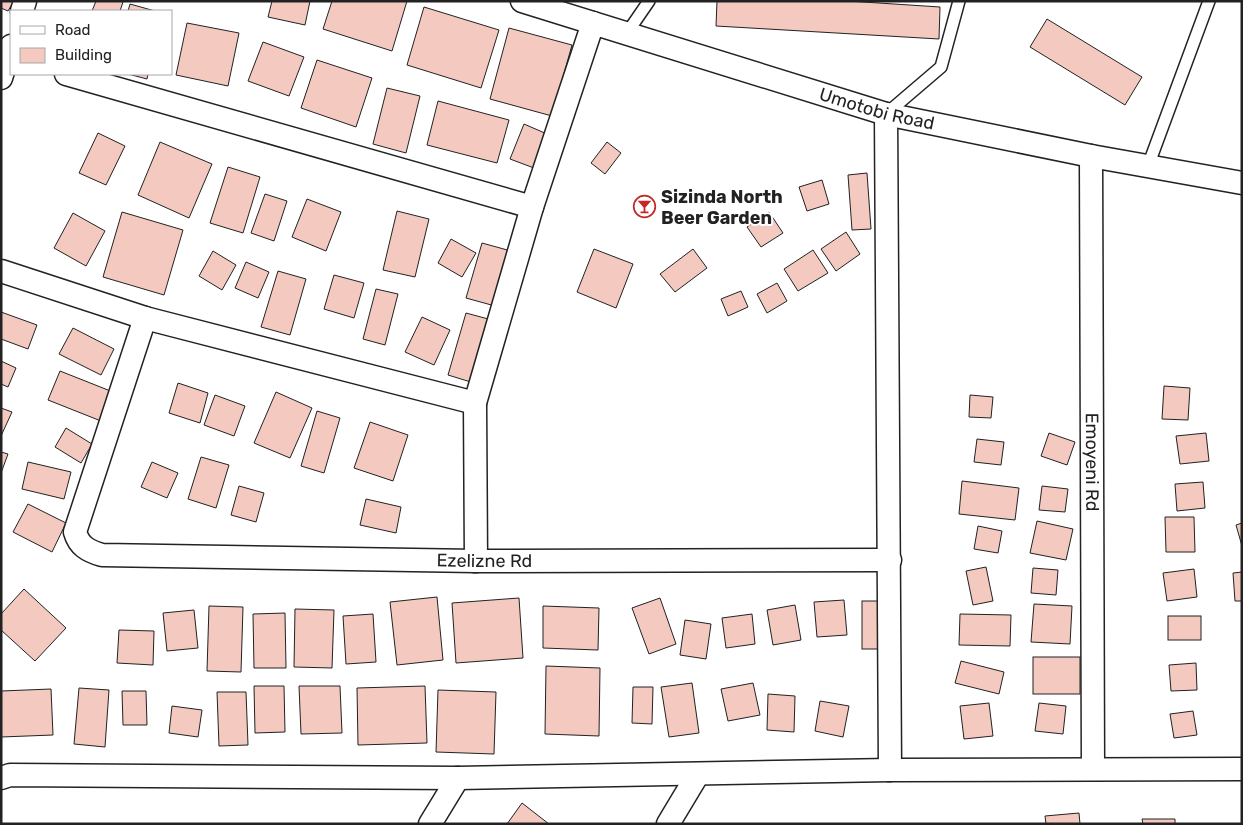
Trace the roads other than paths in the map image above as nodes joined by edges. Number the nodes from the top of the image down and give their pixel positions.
1 (522, 1) edge
2 (649, 1) edge
3 (959, 1) edge
4 (1209, 1) edge
5 (593, 23) junction
6 (627, 32) junction
7 (70, 75) edge
8 (886, 114) junction
9 (1092, 156) junction
10 (1148, 166) junction
11 (1242, 183) edge
12 (532, 207) junction
13 (1, 271) edge
14 (145, 318) junction
15 (475, 403) junction
16 (890, 560) junction
17 (476, 561) junction
18 (1093, 769) junction
19 (1242, 769) edge
20 (890, 770) junction
21 (698, 774) junction
22 (1, 778) edge
23 (458, 778) junction
24 (430, 824) edge
25 (668, 824) edge

1 - 5 street, Umotobi Road
2 - 6 lane
3 - 8 lane
4 - 10 lane
5 - 6 street, Umotobi Road
5 - 12 street
6 - 8 street, Umotobi Road
7 - 12 street
8 - 9 street, Umotobi Road
8 - 16 street
9 - 10 street, Umotobi Road
9 - 18 street, Emoyeni Rd
10 - 11 street, Umotobi Road
12 - 15 street
13 - 14 street
14 - 15 street
14 - 17 street, Ezelizne Rd
15 - 17 street
16 - 17 street, Ezelizne Rd
16 - 20 street
18 - 19 street
18 - 20 street
20 - 21 street
21 - 23 street
21 - 25 street
22 - 23 street
23 - 24 street

